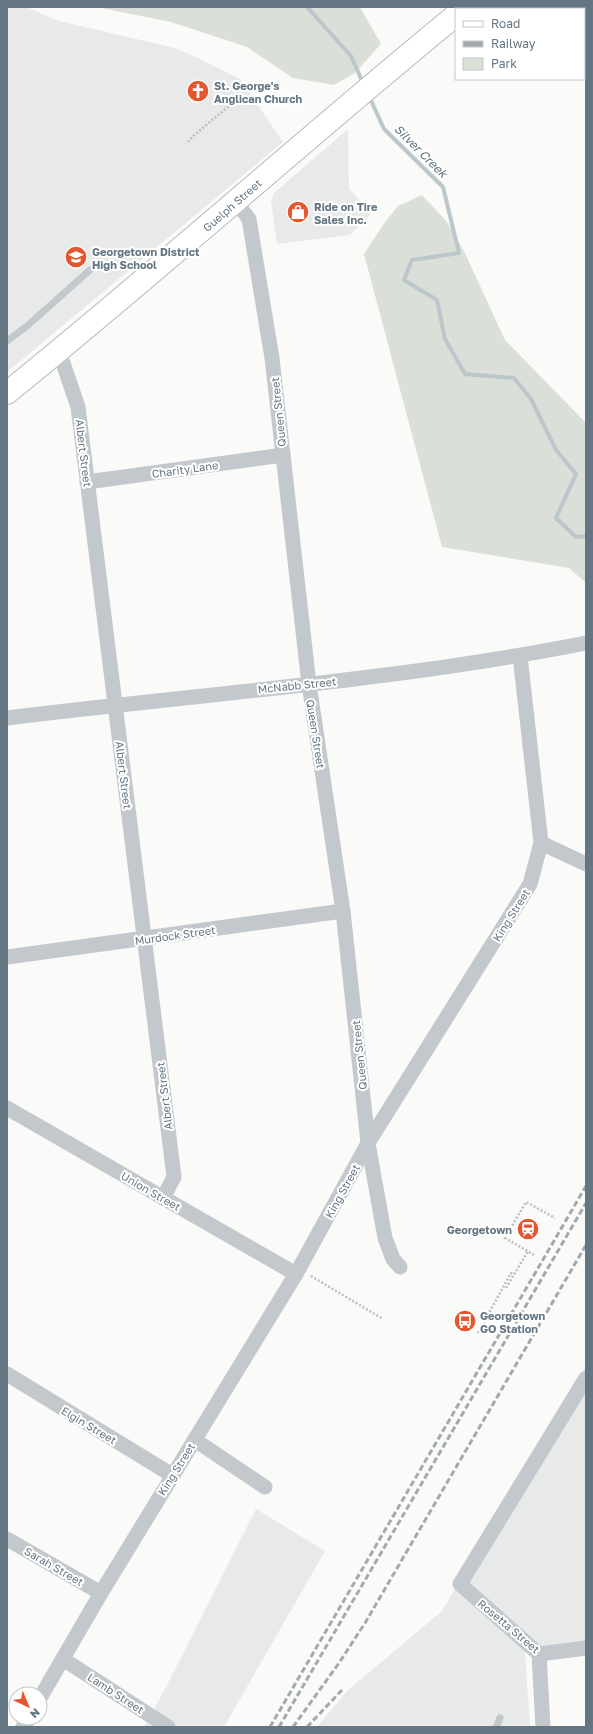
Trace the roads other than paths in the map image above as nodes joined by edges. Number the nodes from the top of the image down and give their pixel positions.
1 (455, 17) edge
2 (236, 202) junction
3 (90, 270) dead end
4 (7, 341) edge
5 (56, 353) junction
6 (7, 393) edge
7 (283, 455) junction
8 (87, 482) junction
9 (586, 643) edge
10 (520, 656) junction
11 (309, 684) junction
12 (115, 704) junction
13 (7, 718) edge
14 (541, 843) junction
15 (586, 864) edge
16 (343, 912) junction
17 (145, 939) junction
18 (7, 957) edge
19 (7, 1108) edge
20 (368, 1143) junction
21 (163, 1198) junction
22 (400, 1267) dead end
23 (296, 1274) junction
24 (7, 1374) edge
25 (586, 1378) edge
26 (195, 1440) junction
27 (172, 1475) junction
28 (266, 1487) dead end
29 (7, 1539) edge
30 (101, 1593) junction
31 (586, 1648) edge
32 (539, 1654) junction
33 (63, 1659) junction
34 (47, 1686) edge
35 (500, 1718) dead end
36 (168, 1727) edge
37 (496, 1727) edge
38 (543, 1727) edge

1 - 2 main road, Guelph Street
2 - 5 main road, Guelph Street
2 - 7 street, Queen Street
3 - 4 lane
5 - 6 main road, Guelph Street
5 - 8 street, Albert Street
7 - 8 street, Charity Lane
7 - 11 street, Queen Street
8 - 12 street, Albert Street
9 - 10 street, McNabb Street
10 - 11 street, McNabb Street
10 - 14 street, King Street
11 - 12 street, McNabb Street
11 - 16 street, Queen Street
12 - 13 street, McNabb Street
12 - 17 street, Albert Street
14 - 15 street
14 - 20 street, King Street
16 - 17 street, Murdock Street
16 - 20 street, Queen Street
17 - 18 street, Murdock Street
17 - 21 street, Albert Street
19 - 21 street, Union Street
20 - 22 street, Queen Street
20 - 23 street, King Street
21 - 23 street, Union Street
23 - 26 street, King Street
24 - 27 street, Elgin Street
25 - 32 street, Rosetta Street
26 - 27 street, King Street
26 - 28 street
27 - 30 street, King Street
29 - 30 street, Sarah Street
30 - 33 street, King Street
31 - 32 street, Rosetta Street
32 - 38 street
33 - 34 street, King Street
33 - 36 street, Lamb Street
35 - 37 lane

